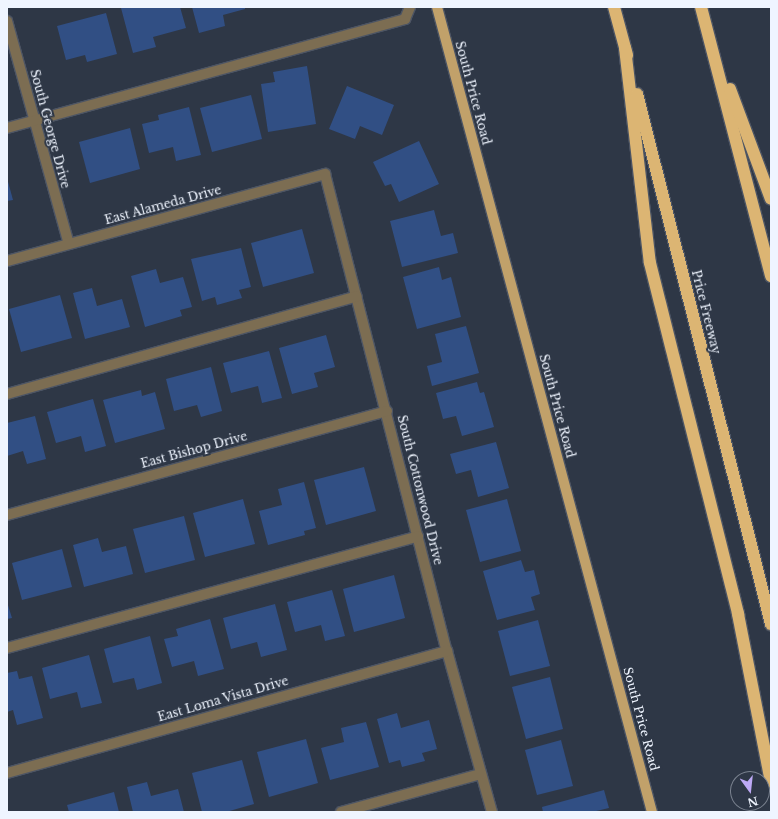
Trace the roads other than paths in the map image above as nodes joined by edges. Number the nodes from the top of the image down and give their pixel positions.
1 (410, 7) edge
2 (437, 7) edge
3 (614, 7) edge
4 (701, 7) edge
5 (7, 21) edge
6 (708, 32) junction
7 (625, 48) junction
8 (35, 120) junction
9 (7, 128) edge
10 (325, 174) joint
11 (771, 199) edge
12 (69, 244) junction
13 (7, 261) edge
14 (771, 276) edge
15 (357, 296) junction
16 (7, 394) edge
17 (387, 411) junction
18 (7, 515) edge
19 (418, 536) junction
20 (771, 624) edge
21 (7, 648) edge
22 (447, 651) junction
23 (7, 773) edge
24 (481, 774) junction
25 (771, 782) edge
26 (341, 812) edge
27 (492, 812) edge
28 (652, 812) edge

1 - 8 street
2 - 28 main road, South Price Road
3 - 7 highway, Price Freeway
4 - 6 highway
5 - 8 street, South George Drive
6 - 11 highway
6 - 14 highway
7 - 20 highway, Price Freeway
7 - 25 highway
8 - 9 street
8 - 12 street, South George Drive
10 - 12 street, East Alameda Drive
10 - 15 street, South Cottonwood Drive
12 - 13 street, East Alameda Drive
15 - 16 street
15 - 17 street, South Cottonwood Drive
17 - 18 street, East Bishop Drive
17 - 19 street, South Cottonwood Drive
19 - 21 street
19 - 22 street, South Cottonwood Drive
22 - 23 street, East Loma Vista Drive
22 - 24 street, South Cottonwood Drive
24 - 26 street
24 - 27 street, South Cottonwood Drive

